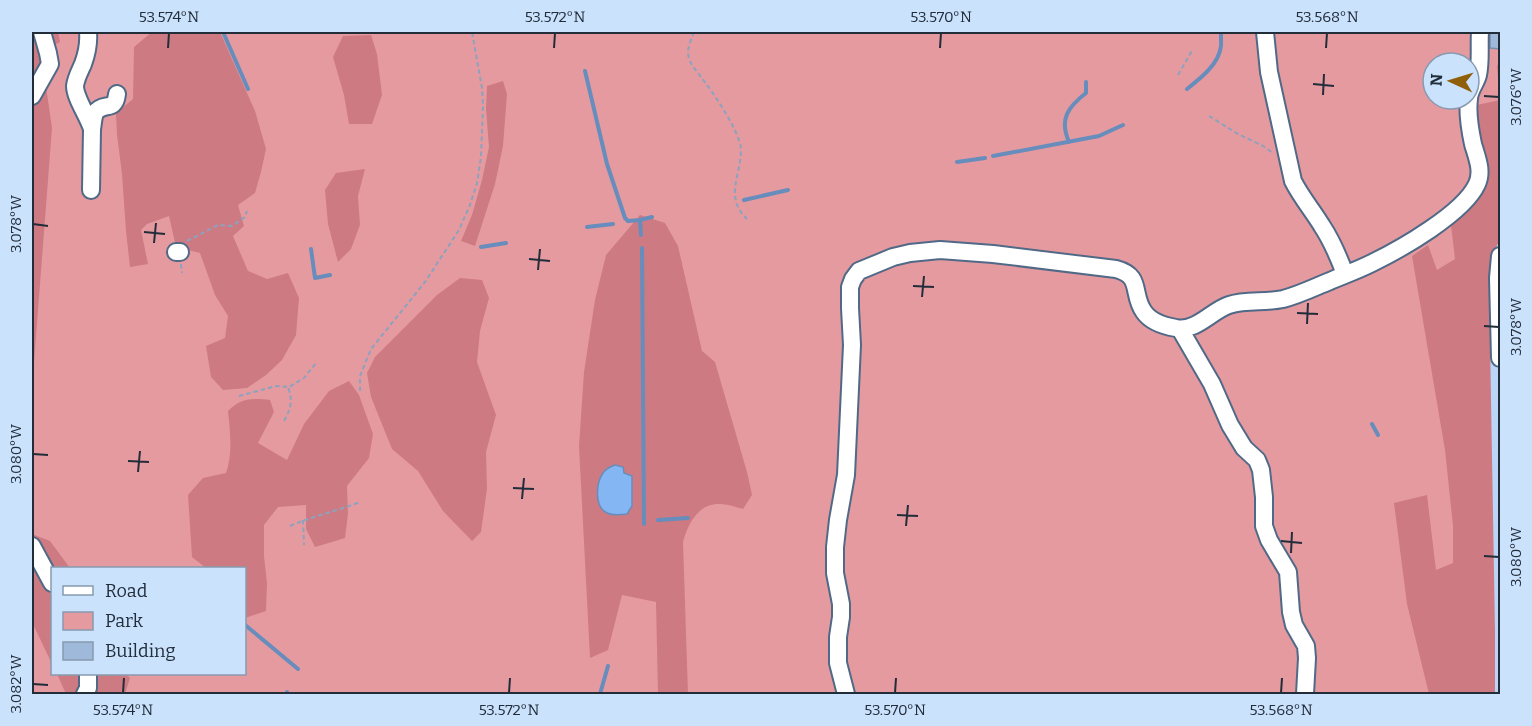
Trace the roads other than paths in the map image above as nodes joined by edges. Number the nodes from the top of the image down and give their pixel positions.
1 (42, 32) edge
2 (88, 32) edge
3 (1265, 32) edge
4 (1479, 32) edge
5 (1479, 51) edge
6 (117, 94) dead end
7 (32, 96) edge
8 (1468, 111) edge
9 (92, 129) junction
10 (91, 190) dead end
11 (1500, 256) edge
12 (1345, 274) junction
13 (1180, 329) junction
14 (1500, 358) edge
15 (32, 546) edge
16 (51, 581) edge
17 (88, 675) edge
18 (85, 694) edge
19 (846, 694) edge
20 (1305, 694) edge

1 - 7 street
2 - 9 street
3 - 12 street
4 - 5 street
6 - 9 street
8 - 12 street
9 - 10 street
11 - 14 street
12 - 13 street
13 - 19 street
13 - 20 street
15 - 16 street
17 - 18 street

